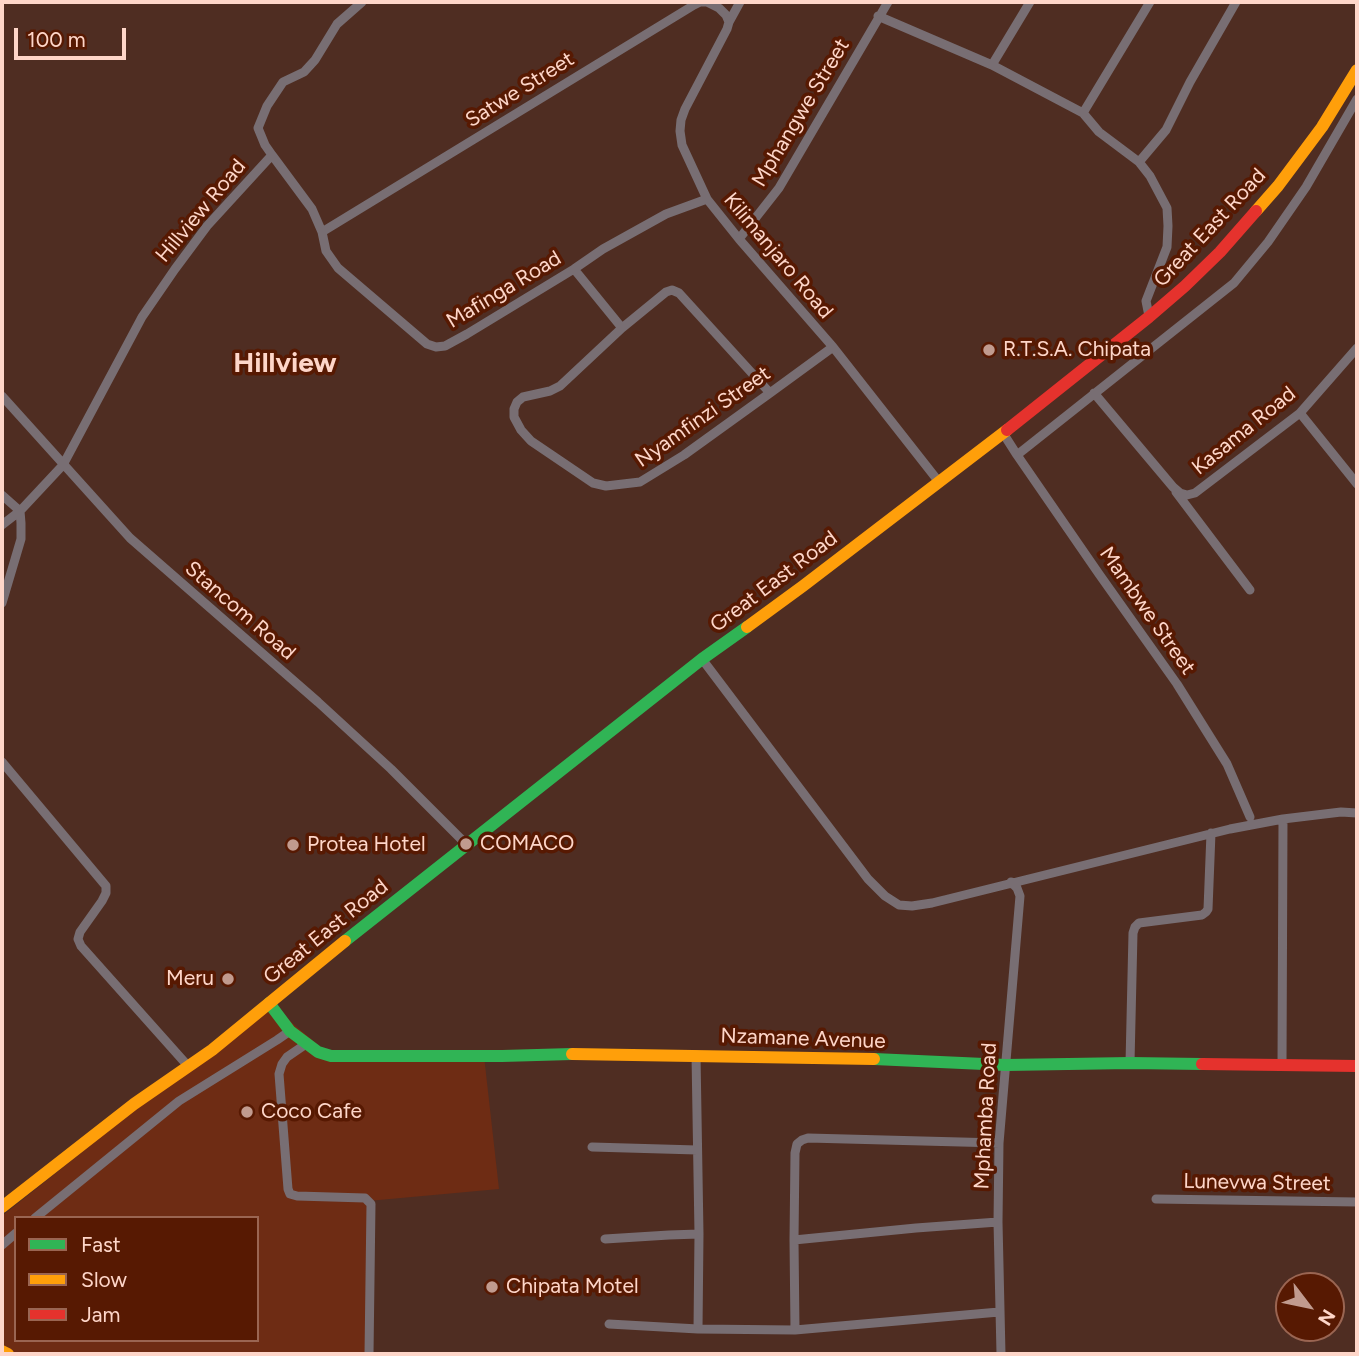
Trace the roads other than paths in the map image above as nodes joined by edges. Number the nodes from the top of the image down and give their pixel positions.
1 (362, 2) edge
2 (740, 2) edge
3 (888, 2) edge
4 (1030, 2) edge
5 (1150, 2) edge
6 (1237, 2) edge
7 (878, 16) junction
8 (728, 25) junction
9 (992, 65) junction
10 (1357, 70) edge
11 (1357, 99) edge
12 (1083, 113) junction
13 (272, 155) junction
14 (1139, 162) junction
15 (707, 199) junction
16 (322, 232) junction
17 (738, 239) junction
18 (574, 269) junction
19 (1149, 317) junction
20 (622, 328) junction
21 (833, 347) junction
22 (1357, 348) edge
23 (770, 393) junction
24 (1094, 393) junction
25 (2, 396) edge
26 (1300, 413) junction
27 (1003, 433) junction
28 (1017, 455) junction
29 (63, 465) junction
30 (939, 482) junction
31 (1357, 484) edge
32 (1172, 487) junction
33 (2, 495) edge
34 (20, 511) junction
35 (2, 525) edge
36 (1250, 590) dead end
37 (2, 603) edge
38 (702, 659) junction
39 (2, 762) edge
40 (1357, 813) edge
41 (1250, 817) dead end
42 (1283, 819) junction
43 (1211, 833) junction
44 (466, 844) junction
45 (1011, 882) junction
46 (269, 1003) junction
47 (290, 1031) junction
48 (306, 1044) junction
49 (696, 1055) junction
50 (1130, 1062) junction
51 (1006, 1065) junction
52 (1282, 1065) junction
53 (188, 1066) junction
54 (1357, 1066) edge
55 (167, 1081) junction
56 (999, 1143) junction
57 (592, 1147) dead end
58 (697, 1150) junction
59 (1156, 1199) dead end
60 (1357, 1202) edge
61 (2, 1208) edge
62 (37, 1216) edge
63 (2, 1218) edge
64 (998, 1222) junction
65 (699, 1234) junction
66 (605, 1239) dead end
67 (794, 1240) junction
68 (999, 1312) junction
69 (609, 1324) dead end
70 (698, 1329) junction
71 (795, 1330) junction
72 (2, 1351) edge
73 (8, 1354) edge
74 (369, 1354) edge
75 (1001, 1354) edge

1 - 13 street, Hillview Road
2 - 8 street, Kilimanjaro Road
3 - 7 street, Mphangwe Street
4 - 9 street
5 - 12 street
6 - 14 street
7 - 9 street
7 - 17 street, Mphangwe Street
8 - 15 street, Kilimanjaro Road
8 - 16 street, Satwe Street
9 - 12 street
10 - 19 main road, Great East Road
11 - 24 street
12 - 14 street
13 - 16 street, Mafinga Road
13 - 29 street, Hillview Road
14 - 19 street
15 - 17 street, Kilimanjaro Road
15 - 18 street, Mafinga Road
16 - 18 street, Mafinga Road
17 - 21 street, Kilimanjaro Road
18 - 20 street
19 - 27 main road, Great East Road
20 - 23 street
20 - 23 street, Nyamfinzi Street
21 - 23 street, Nyamfinzi Street
21 - 30 street, Kilimanjaro Road
22 - 26 street, Kasama Road
24 - 28 street
24 - 32 street, Kasama Road
25 - 29 street, Stancom Road
26 - 31 street
26 - 32 street, Kasama Road
27 - 28 street, Mambwe Street
27 - 30 main road, Great East Road
28 - 41 street, Mambwe Street
29 - 34 street, Hillview Road
29 - 44 street, Stancom Road
30 - 38 main road, Great East Road
32 - 36 street
33 - 34 street
34 - 35 street, Hillview Road
34 - 37 street
38 - 44 main road, Great East Road
38 - 45 street
39 - 53 street
40 - 42 street
42 - 43 street
42 - 52 street
43 - 45 street
43 - 50 street
44 - 46 main road, Great East Road
45 - 51 street, Mphamba Road
46 - 47 main road, Nzamane Avenue
46 - 53 main road, Great East Road
47 - 48 main road, Nzamane Avenue
47 - 62 street
48 - 49 main road, Nzamane Avenue
48 - 74 street
49 - 51 main road, Nzamane Avenue
49 - 58 street
50 - 51 main road, Nzamane Avenue
50 - 52 main road, Nzamane Avenue
51 - 56 street, Mphamba Road
52 - 54 main road, Nzamane Avenue
53 - 55 main road, Great East Road
55 - 61 main road, Great East Road
55 - 63 main road, Great East Road
56 - 64 street, Mphamba Road
56 - 67 street
57 - 58 street
58 - 65 street
59 - 60 street, Lunevwa Street
64 - 67 street
64 - 68 street, Mphamba Road
65 - 66 street
65 - 70 street
67 - 71 street
68 - 71 street
68 - 75 street, Mphamba Road
69 - 70 street
70 - 71 street
72 - 73 main road

